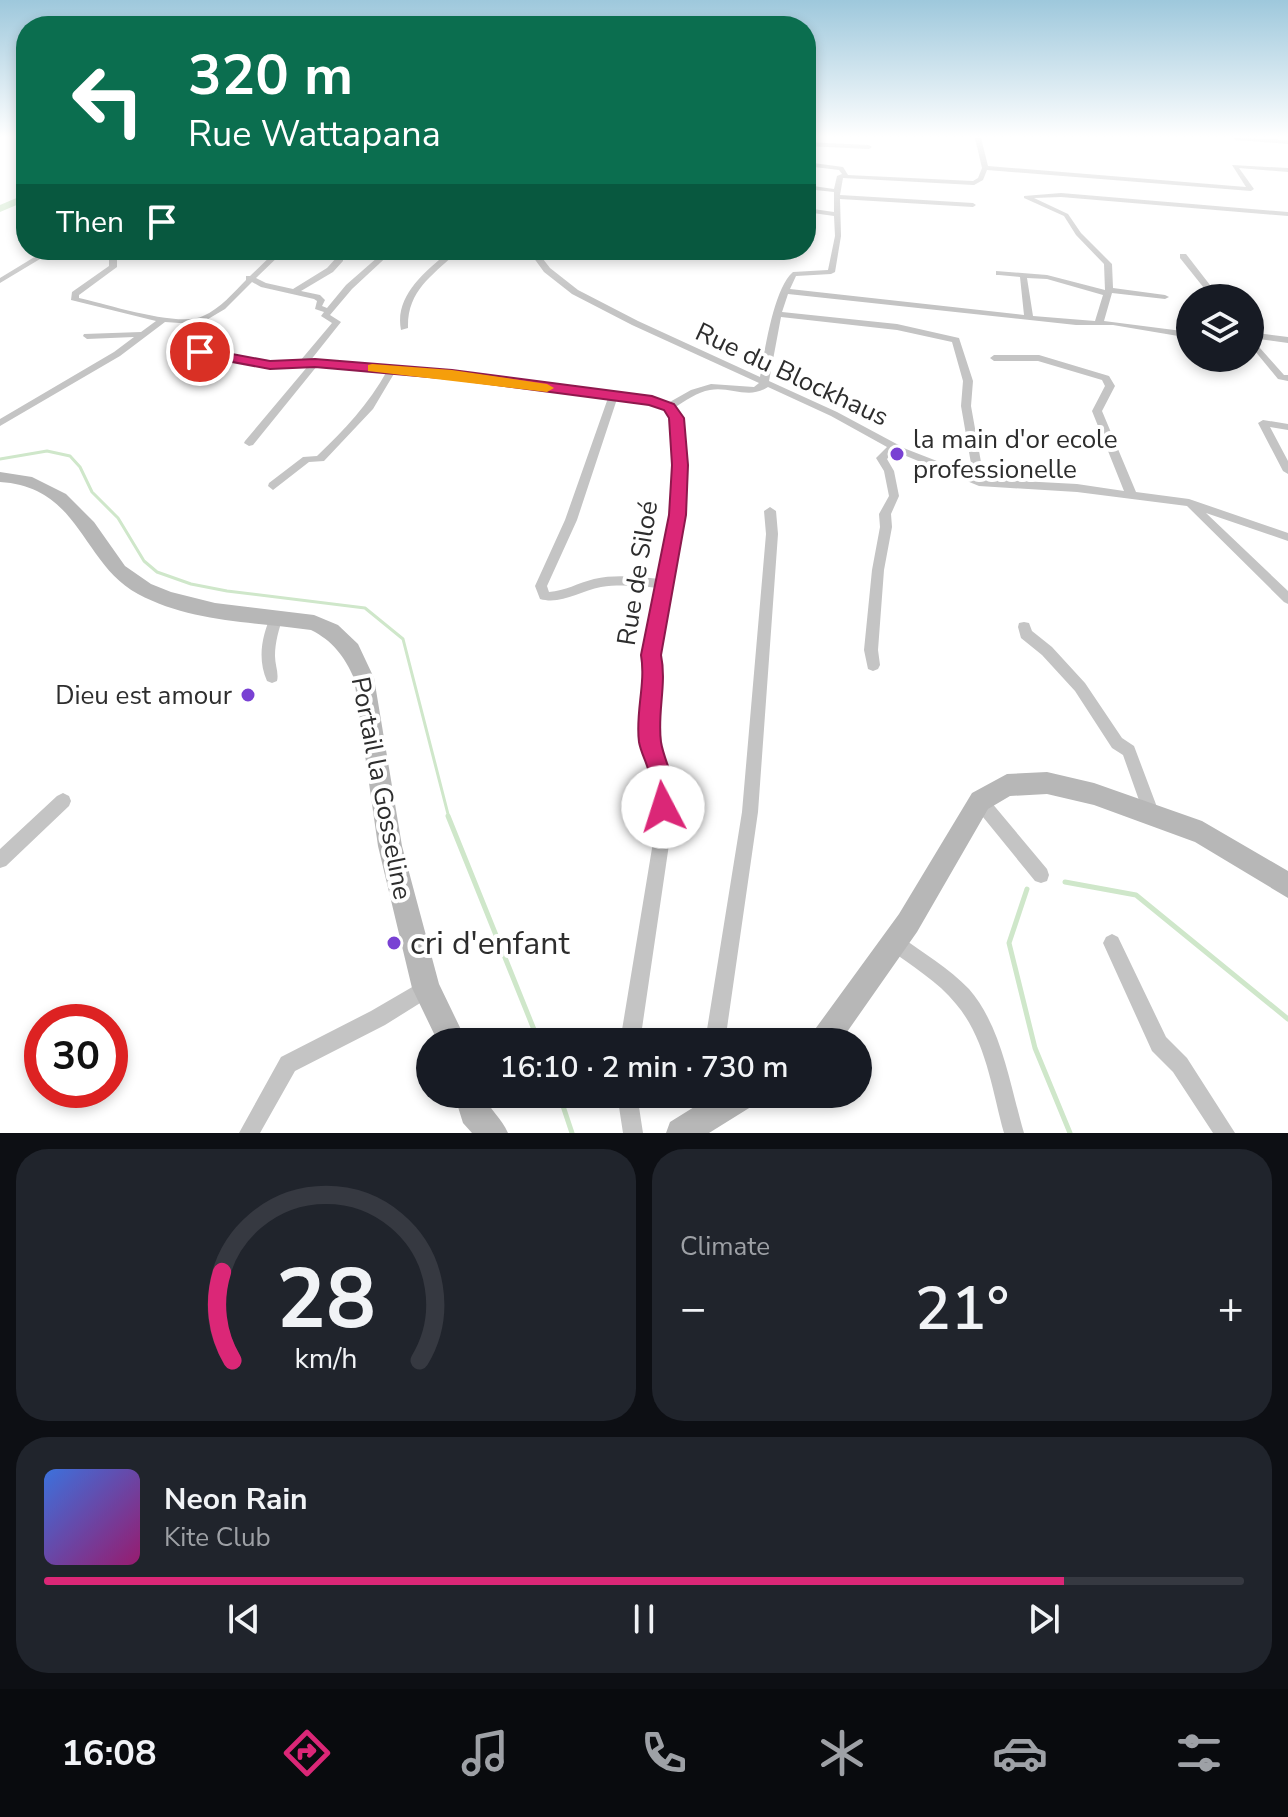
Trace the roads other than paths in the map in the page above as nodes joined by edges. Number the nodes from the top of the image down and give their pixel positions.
1 (823, 191) edge
2 (838, 191) edge
3 (837, 194) junction
4 (973, 205) dead end
5 (816, 211) edge
6 (837, 214) junction
7 (1288, 214) edge
8 (1183, 256) dead end
9 (35, 260) edge
10 (113, 260) edge
11 (270, 260) edge
12 (339, 260) edge
13 (379, 260) edge
14 (444, 260) edge
15 (540, 260) edge
16 (999, 273) dead end
17 (1023, 274) junction
18 (249, 278) junction
19 (0, 281) edge
20 (1205, 284) edge
21 (295, 291) junction
22 (784, 291) junction
23 (1108, 292) junction
24 (1165, 297) dead end
25 (329, 311) junction
26 (777, 314) junction
27 (1029, 318) junction
28 (162, 320) junction
29 (199, 322) junction
30 (1099, 322) junction
31 (404, 328) dead end
32 (1176, 333) edge
33 (143, 334) junction
34 (87, 336) dead end
35 (1264, 340) edge
36 (1288, 340) edge
37 (1264, 356) edge
38 (994, 358) dead end
39 (315, 363) junction
40 (302, 364) junction
41 (392, 370) junction
42 (1288, 378) edge
43 (764, 382) junction
44 (613, 396) junction
45 (669, 407) junction
46 (0, 423) edge
47 (1288, 427) edge
48 (249, 443) dead end
49 (894, 446) junction
50 (1288, 471) edge
51 (0, 477) edge
52 (979, 482) junction
53 (273, 486) dead end
54 (1131, 494) junction
55 (1189, 503) junction
56 (770, 511) dead end
57 (1288, 537) edge
58 (665, 584) junction
59 (1288, 599) edge
60 (277, 617) junction
61 (1024, 627) dead end
62 (873, 665) dead end
63 (272, 677) dead end
64 (63, 801) dead end
65 (980, 801) junction
66 (1152, 815) junction
67 (0, 860) edge
68 (1041, 875) dead end
69 (1288, 885) edge
70 (894, 942) junction
71 (1112, 943) dead end
72 (426, 988) junction
73 (446, 1028) edge
74 (632, 1028) edge
75 (717, 1028) edge
76 (833, 1028) edge
77 (629, 1108) edge
78 (249, 1133) edge
79 (633, 1133) edge
80 (1014, 1133) edge
81 (1225, 1133) edge

1 - 3 street
2 - 3 street
3 - 4 street
3 - 6 street
5 - 6 street
6 - 22 street
7 - 23 street
8 - 20 street
9 - 19 street
10 - 28 street
11 - 18 street
12 - 21 street
13 - 25 street
14 - 31 street
15 - 43 street, Rue du Blockhaus
16 - 17 street
17 - 23 street
17 - 27 street
18 - 21 street
18 - 29 street
21 - 25 street
22 - 26 street
22 - 27 street
23 - 24 street
23 - 30 street
25 - 40 street
26 - 43 street
26 - 52 street
27 - 30 street
28 - 29 street
28 - 33 street
29 - 40 street
30 - 32 street
33 - 34 street
33 - 46 street
35 - 36 street
37 - 42 street
38 - 54 street
39 - 40 street
39 - 41 street
39 - 48 street
41 - 44 street
41 - 53 street
43 - 45 street
43 - 49 street, Rue du Blockhaus
44 - 45 street
44 - 58 street
45 - 58 street, Rue de Siloé
47 - 50 street
49 - 52 street, Rue du Blockhaus
49 - 62 street
51 - 60 street, Portail la Gosseline
52 - 54 street, Rue du Blockhaus
54 - 55 street, Rue du Blockhaus
55 - 57 street, Rue du Blockhaus
55 - 59 street
56 - 75 street
58 - 74 street, Rue de Siloé
60 - 63 street
60 - 72 street, Portail la Gosseline
61 - 66 street
64 - 67 street
65 - 66 street
65 - 68 street
65 - 70 street
66 - 69 street
70 - 76 street
70 - 80 street
71 - 81 street
72 - 73 street, Portail la Gosseline
72 - 78 street
77 - 79 street

